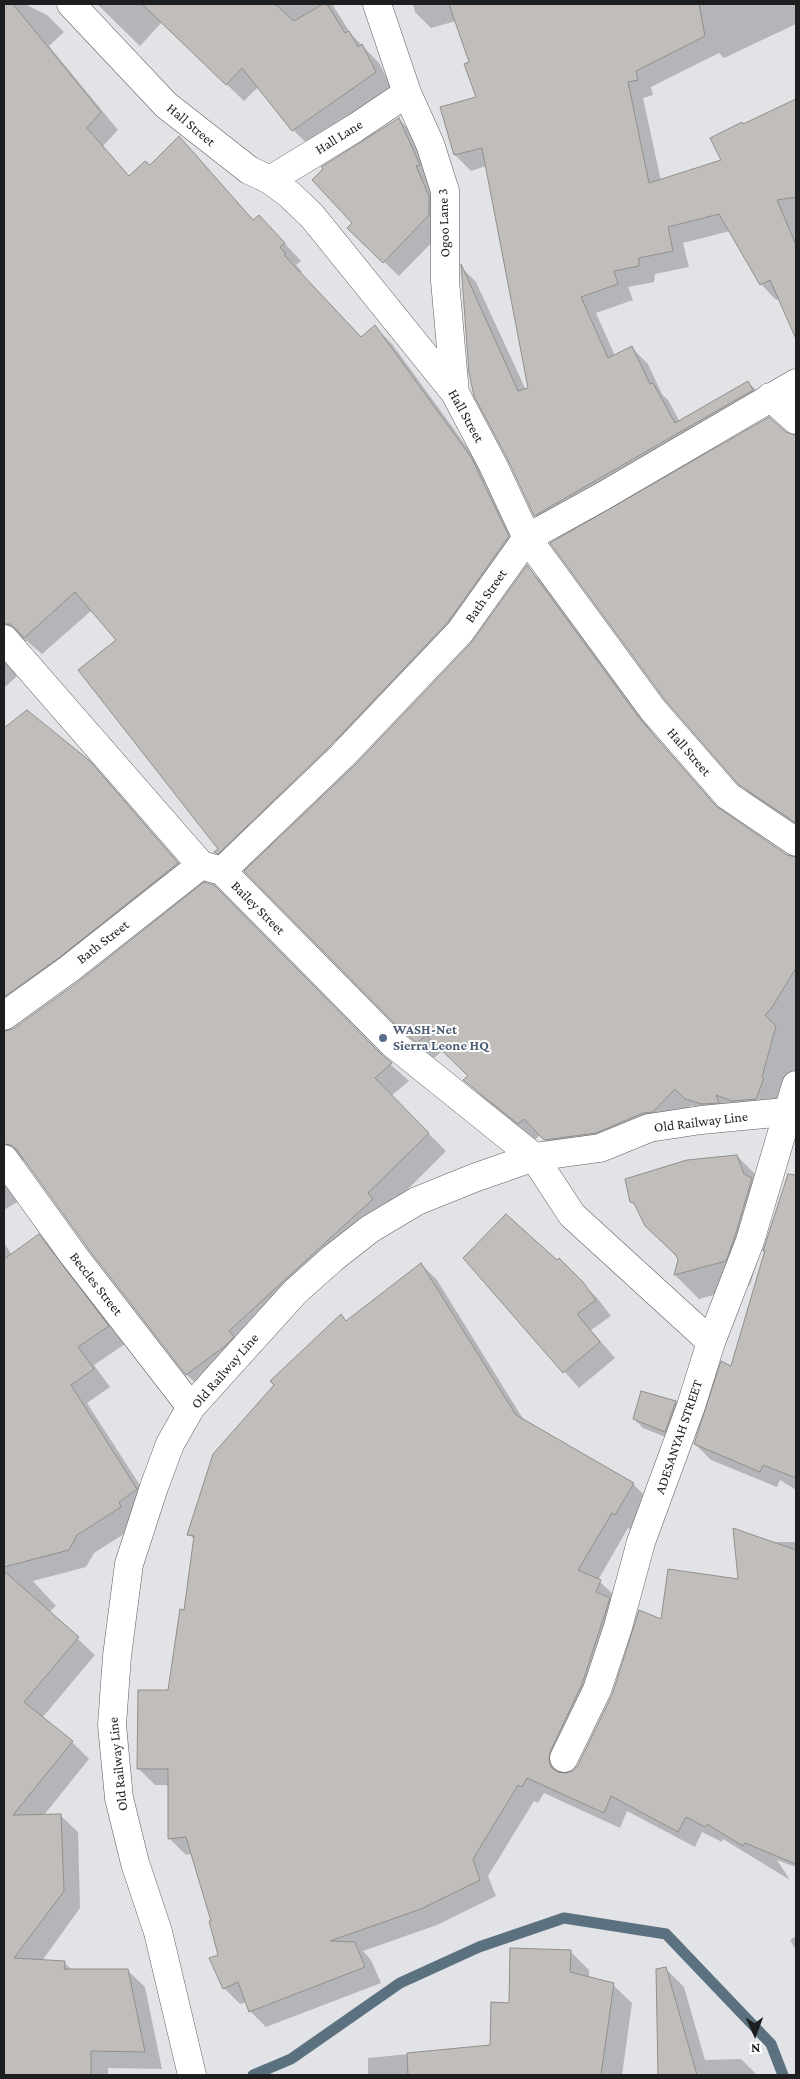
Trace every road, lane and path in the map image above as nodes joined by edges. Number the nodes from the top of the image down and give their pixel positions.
1 (71, 4) edge
2 (377, 4) edge
3 (407, 93) junction
4 (270, 180) junction
5 (796, 383) edge
6 (455, 393) junction
7 (770, 397) junction
8 (796, 420) edge
9 (527, 538) junction
10 (4, 640) edge
11 (796, 842) edge
12 (211, 868) junction
13 (4, 1016) edge
14 (796, 1085) edge
15 (792, 1112) edge
16 (534, 1157) junction
17 (4, 1159) edge
18 (711, 1342) junction
19 (191, 1407) junction
20 (564, 1758) dead end
21 (192, 2075) edge

1 - 4 street, Hall Street
2 - 3 street, Ogoo Lane 3
3 - 4 street, Hall Lane
3 - 6 street, Ogoo Lane 3
4 - 6 street, Hall Street
5 - 7 street, Bath Street
6 - 9 street, Hall Street
7 - 8 street
7 - 9 street, Bath Street
9 - 11 street, Hall Street
9 - 12 street, Bath Street
10 - 12 street, Bailey Street
12 - 13 street, Bath Street
12 - 16 street, Bailey Street
14 - 15 street
15 - 16 street, Old Railway Line
15 - 18 street, ADESANYAH STREET
16 - 18 street, Bailey Street
16 - 19 street, Old Railway Line
17 - 19 street, Beccles Street
18 - 20 street, ADESANYAH STREET
19 - 21 street, Old Railway Line

